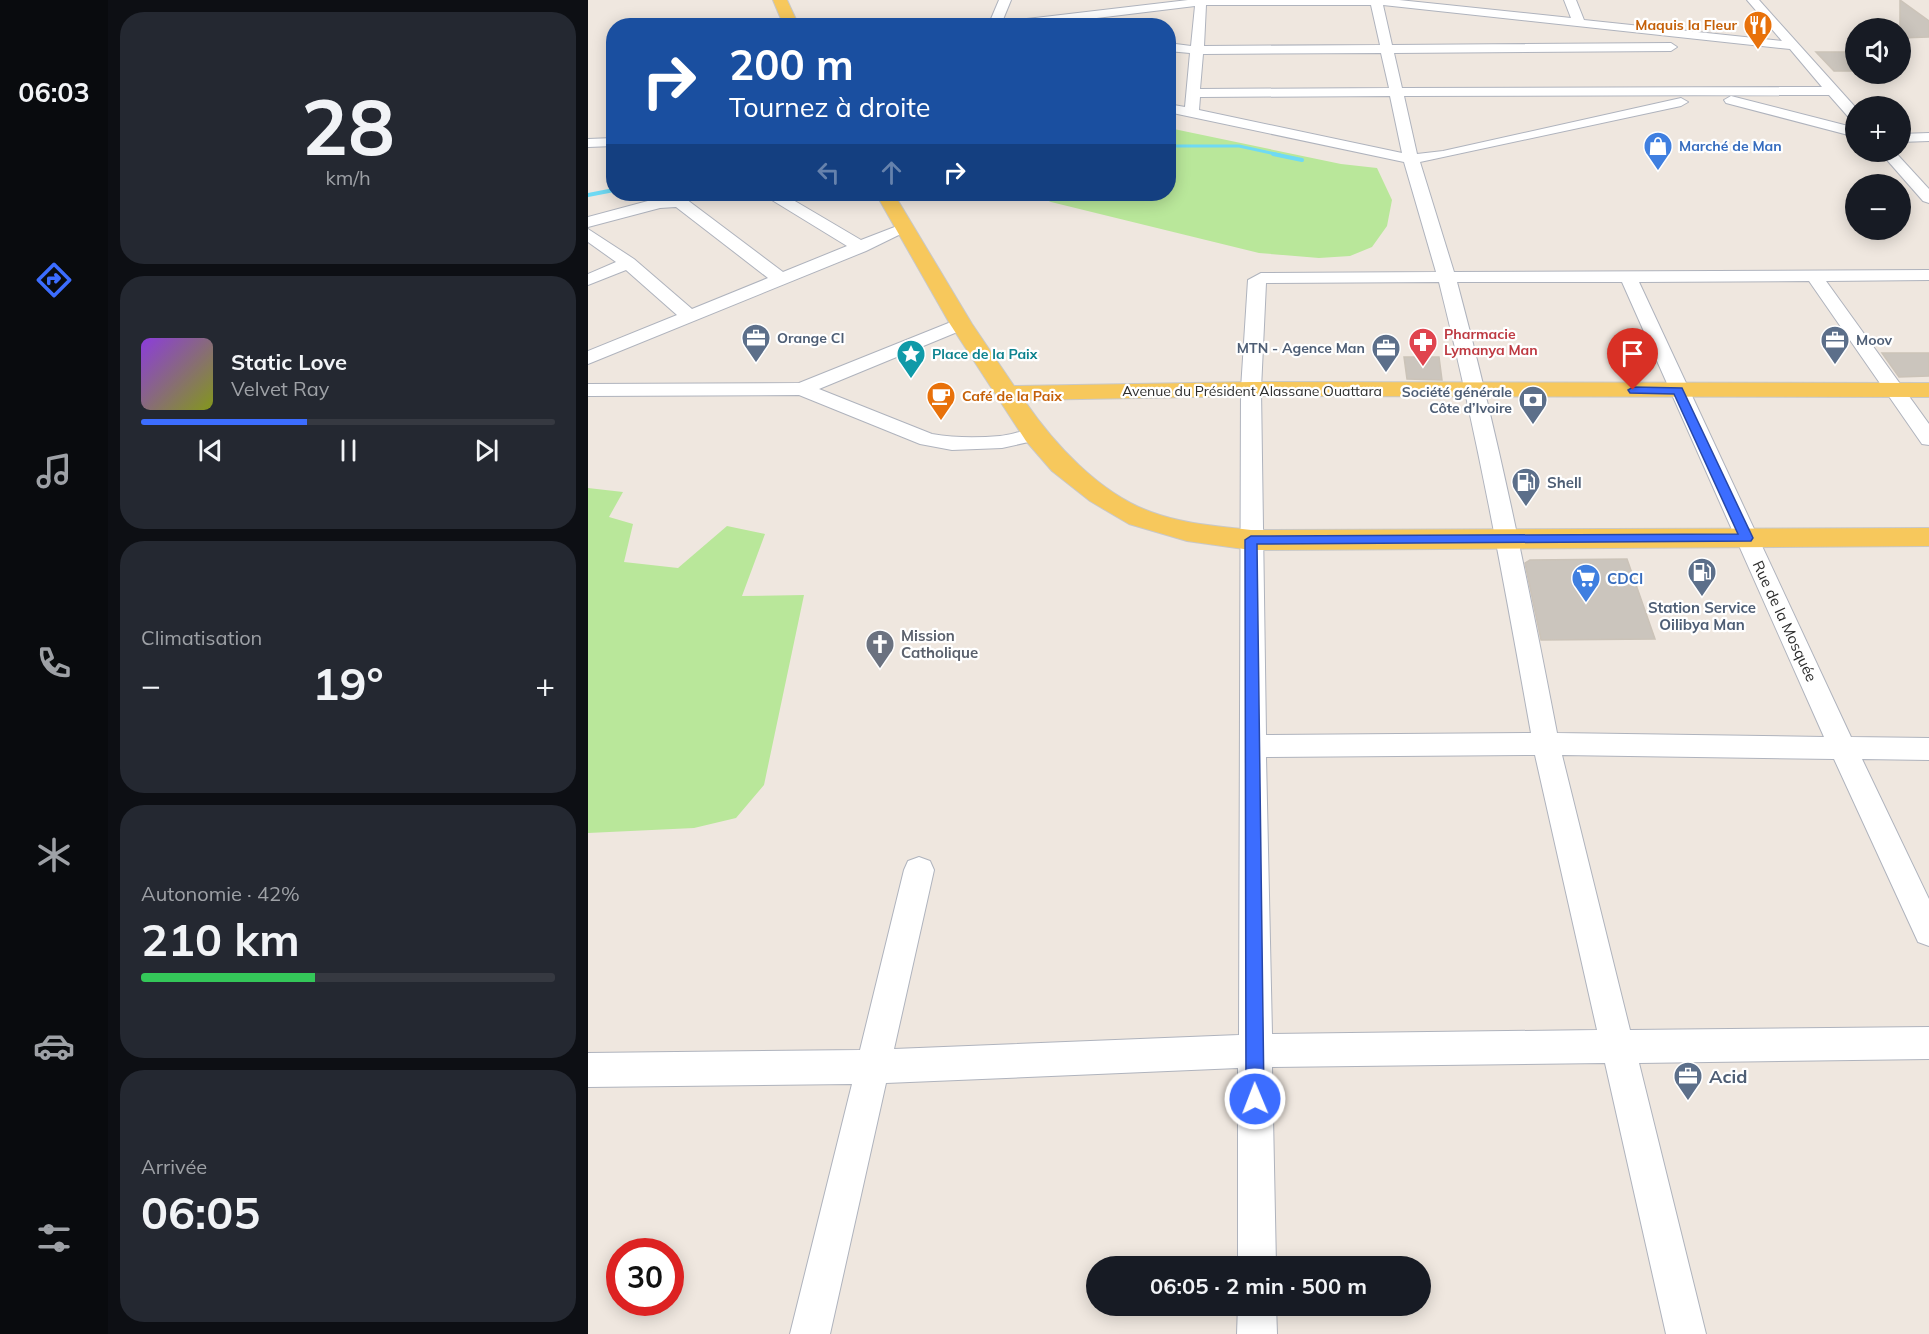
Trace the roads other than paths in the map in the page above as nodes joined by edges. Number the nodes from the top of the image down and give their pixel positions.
1 (780, 0) edge
2 (1005, 0) edge
3 (1376, 0) edge
4 (1569, 0) edge
5 (1753, 0) edge
6 (1201, 1) edge
7 (788, 18) edge
8 (998, 18) edge
9 (1069, 18) edge
10 (1579, 23) junction
11 (1176, 47) edge
12 (1793, 47) junction
13 (1387, 48) junction
14 (1197, 50) junction
15 (1711, 91) junction
16 (1832, 91) junction
17 (1194, 93) junction
18 (1396, 93) junction
19 (1845, 105) edge
20 (1176, 110) edge
21 (1192, 113) junction
22 (1845, 130) edge
23 (1929, 137) edge
24 (1911, 138) edge
25 (606, 142) edge
26 (588, 143) edge
27 (1411, 159) junction
28 (1896, 162) edge
29 (1929, 198) edge
30 (784, 201) edge
31 (889, 201) edge
32 (588, 222) edge
33 (905, 228) junction
34 (588, 234) edge
35 (860, 247) junction
36 (628, 263) junction
37 (1929, 275) edge
38 (1446, 276) junction
39 (1628, 276) junction
40 (1814, 276) junction
41 (781, 279) junction
42 (588, 280) edge
43 (690, 316) junction
44 (961, 324) junction
45 (588, 358) edge
46 (802, 389) junction
47 (1251, 389) junction
48 (588, 390) edge
49 (1476, 390) junction
50 (1678, 390) junction
51 (1896, 390) junction
52 (1929, 390) edge
53 (1007, 393) junction
54 (1035, 435) junction
55 (1929, 439) edge
56 (1929, 537) edge
57 (1746, 538) junction
58 (1508, 539) junction
59 (1251, 540) junction
60 (1546, 744) junction
61 (1253, 747) junction
62 (1929, 749) edge
63 (1845, 750) junction
64 (919, 870) dead end
65 (1929, 932) edge
66 (1929, 1043) edge
67 (1619, 1045) junction
68 (1254, 1051) junction
69 (872, 1067) junction
70 (588, 1070) edge
71 (1257, 1256) edge
72 (1257, 1316) edge
73 (810, 1334) edge
74 (1257, 1334) edge
75 (1686, 1334) edge

1 - 7 main road
2 - 8 street
3 - 6 street
3 - 10 street
3 - 13 street
4 - 10 street
5 - 12 street
6 - 9 street
6 - 14 street
10 - 12 street
11 - 14 street
12 - 13 street
12 - 16 street
13 - 14 street
13 - 18 street
14 - 17 street
15 - 16 street
15 - 18 street
15 - 22 street
15 - 27 street
16 - 19 street
17 - 18 street
17 - 21 street
18 - 27 street
20 - 21 street
21 - 27 street
23 - 24 street
25 - 26 street
27 - 38 street
28 - 29 street
30 - 35 street
31 - 33 main road
32 - 41 street
33 - 35 street
33 - 44 main road
34 - 36 street
35 - 41 street
36 - 42 street
36 - 43 street
37 - 40 street
38 - 39 street
38 - 47 street
38 - 49 street
39 - 40 street
39 - 50 street, Rue de la Mosquée
40 - 51 street
41 - 43 street
43 - 45 street
44 - 46 street
44 - 53 main road
46 - 48 street
46 - 54 street
47 - 49 main road, Avenue du Président Alassane Ouattara
47 - 53 main road, Avenue du Président Alassane Ouattara
47 - 59 street
49 - 50 main road, Avenue du Président Alassane Ouattara
49 - 58 street
50 - 51 main road, Avenue du Président Alassane Ouattara
50 - 57 street, Rue de la Mosquée
51 - 52 main road, Avenue du Président Alassane Ouattara
51 - 55 street
53 - 54 main road
54 - 59 main road
56 - 57 main road
57 - 58 main road
57 - 63 street, Rue de la Mosquée
58 - 59 main road
58 - 60 street
59 - 61 street
60 - 61 street
60 - 63 street
60 - 67 street
61 - 68 street
62 - 63 street
63 - 65 street, Rue de la Mosquée
64 - 69 street
66 - 67 street
67 - 68 street
67 - 75 street
68 - 69 street
68 - 71 street
69 - 70 street
69 - 73 street
72 - 74 street

